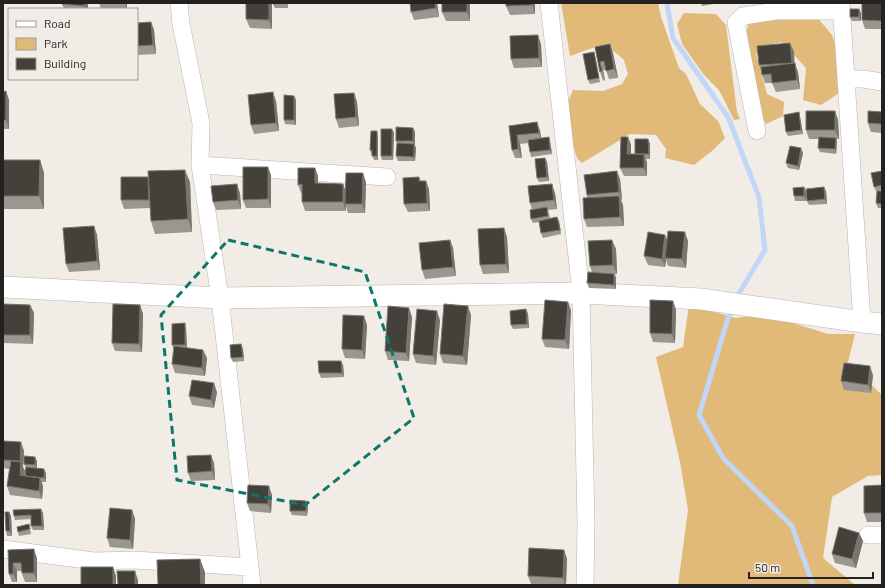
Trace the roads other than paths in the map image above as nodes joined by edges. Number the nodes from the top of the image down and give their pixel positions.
1 (179, 3) edge
2 (549, 3) edge
3 (842, 8) edge
4 (846, 79) junction
5 (882, 82) edge
6 (757, 131) dead end
7 (200, 165) junction
8 (387, 177) dead end
9 (3, 287) edge
10 (581, 293) junction
11 (220, 298) junction
12 (872, 323) edge
13 (3, 549) edge
14 (250, 567) junction
15 (252, 585) edge
16 (585, 585) edge

1 - 7 street
2 - 10 street
3 - 4 street
3 - 6 street
4 - 5 street
4 - 12 street
7 - 8 street
7 - 11 street
9 - 11 street
10 - 11 street
10 - 12 street
10 - 16 street
11 - 14 street
13 - 14 street
14 - 15 street

